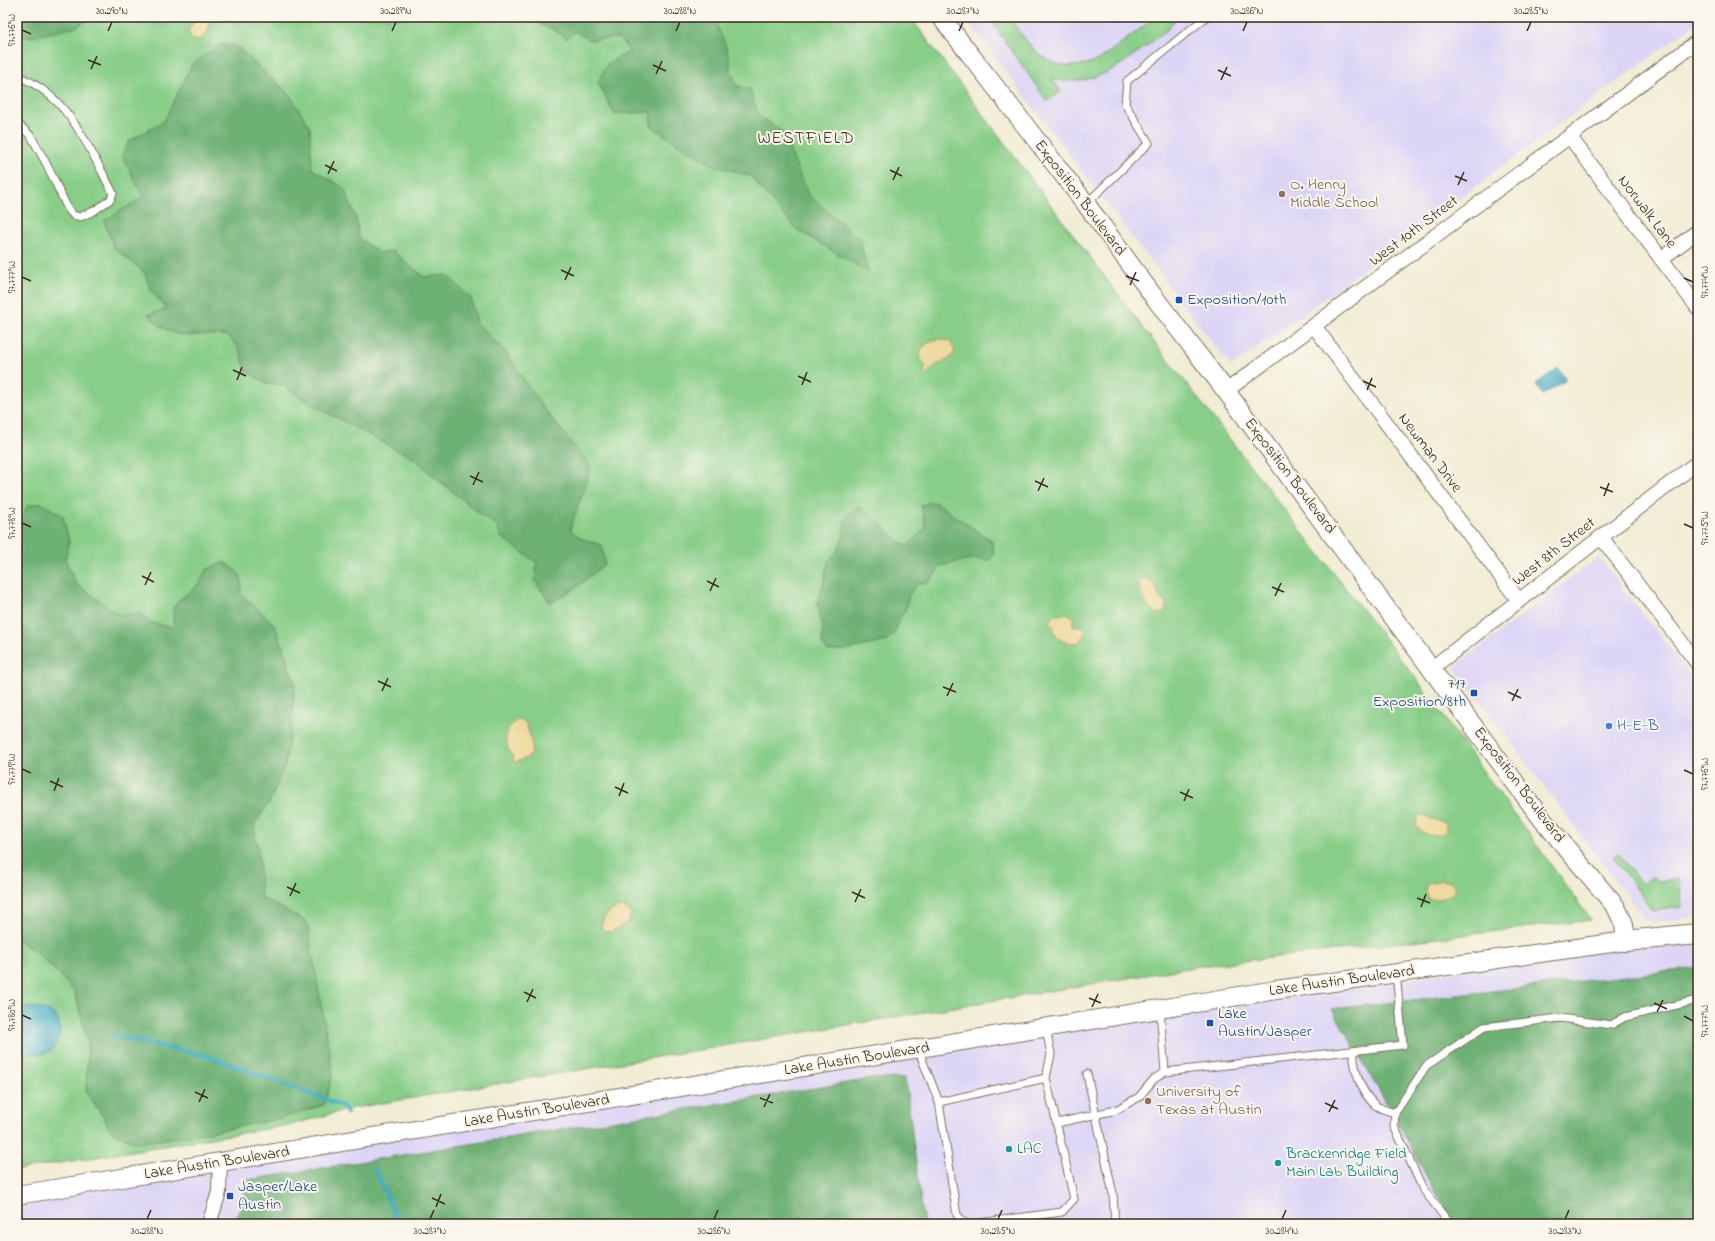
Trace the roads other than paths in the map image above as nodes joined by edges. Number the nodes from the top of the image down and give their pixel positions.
1 (941, 17) edge
2 (1206, 17) edge
3 (1698, 41) edge
4 (17, 76) edge
5 (17, 123) edge
6 (1570, 136) junction
7 (1086, 204) junction
8 (1698, 231) edge
9 (1661, 259) junction
10 (1698, 308) edge
11 (1314, 326) junction
12 (1226, 391) junction
13 (1698, 462) edge
14 (1601, 537) junction
15 (1519, 601) junction
16 (1698, 664) edge
17 (1432, 668) junction
18 (1698, 934) edge
19 (1626, 941) junction
20 (1396, 973) junction
21 (1698, 1000) edge
22 (1160, 1009) junction
23 (1046, 1028) junction
24 (918, 1049) junction
25 (1353, 1051) junction
26 (1164, 1072) junction
27 (1087, 1074) dead end
28 (1046, 1078) junction
29 (939, 1102) junction
30 (1395, 1113) junction
31 (1096, 1115) junction
32 (1057, 1123) junction
33 (220, 1162) junction
34 (17, 1195) edge
35 (209, 1224) edge
36 (966, 1224) edge
37 (971, 1224) edge
38 (1115, 1224) edge
39 (1450, 1224) edge

1 - 7 street, Exposition Boulevard
2 - 7 lane
3 - 6 street, West 10th Street
4 - 5 lane
6 - 9 street, Norwalk Lane
6 - 11 street, West 10th Street
7 - 12 street, Exposition Boulevard
8 - 9 street
9 - 10 street, Norwalk Lane
11 - 12 street, West 10th Street
11 - 15 street, Newman Drive
12 - 17 street, Exposition Boulevard
13 - 14 street, West 8th Street
14 - 15 street, West 8th Street
14 - 16 street
15 - 17 street, West 8th Street
17 - 19 street, Exposition Boulevard
18 - 19 main road, Lake Austin Boulevard
19 - 20 street, Lake Austin Boulevard
20 - 22 street, Lake Austin Boulevard
20 - 25 lane
21 - 30 lane
22 - 23 street, Lake Austin Boulevard
22 - 26 lane
23 - 24 street, Lake Austin Boulevard
23 - 28 lane
24 - 29 lane
24 - 33 street, Lake Austin Boulevard
25 - 26 lane
25 - 30 lane
26 - 31 lane
27 - 31 lane
28 - 29 lane
28 - 32 lane
29 - 36 lane
30 - 39 lane
31 - 32 lane
31 - 38 lane
32 - 37 lane
33 - 34 street, Lake Austin Boulevard
33 - 35 street

